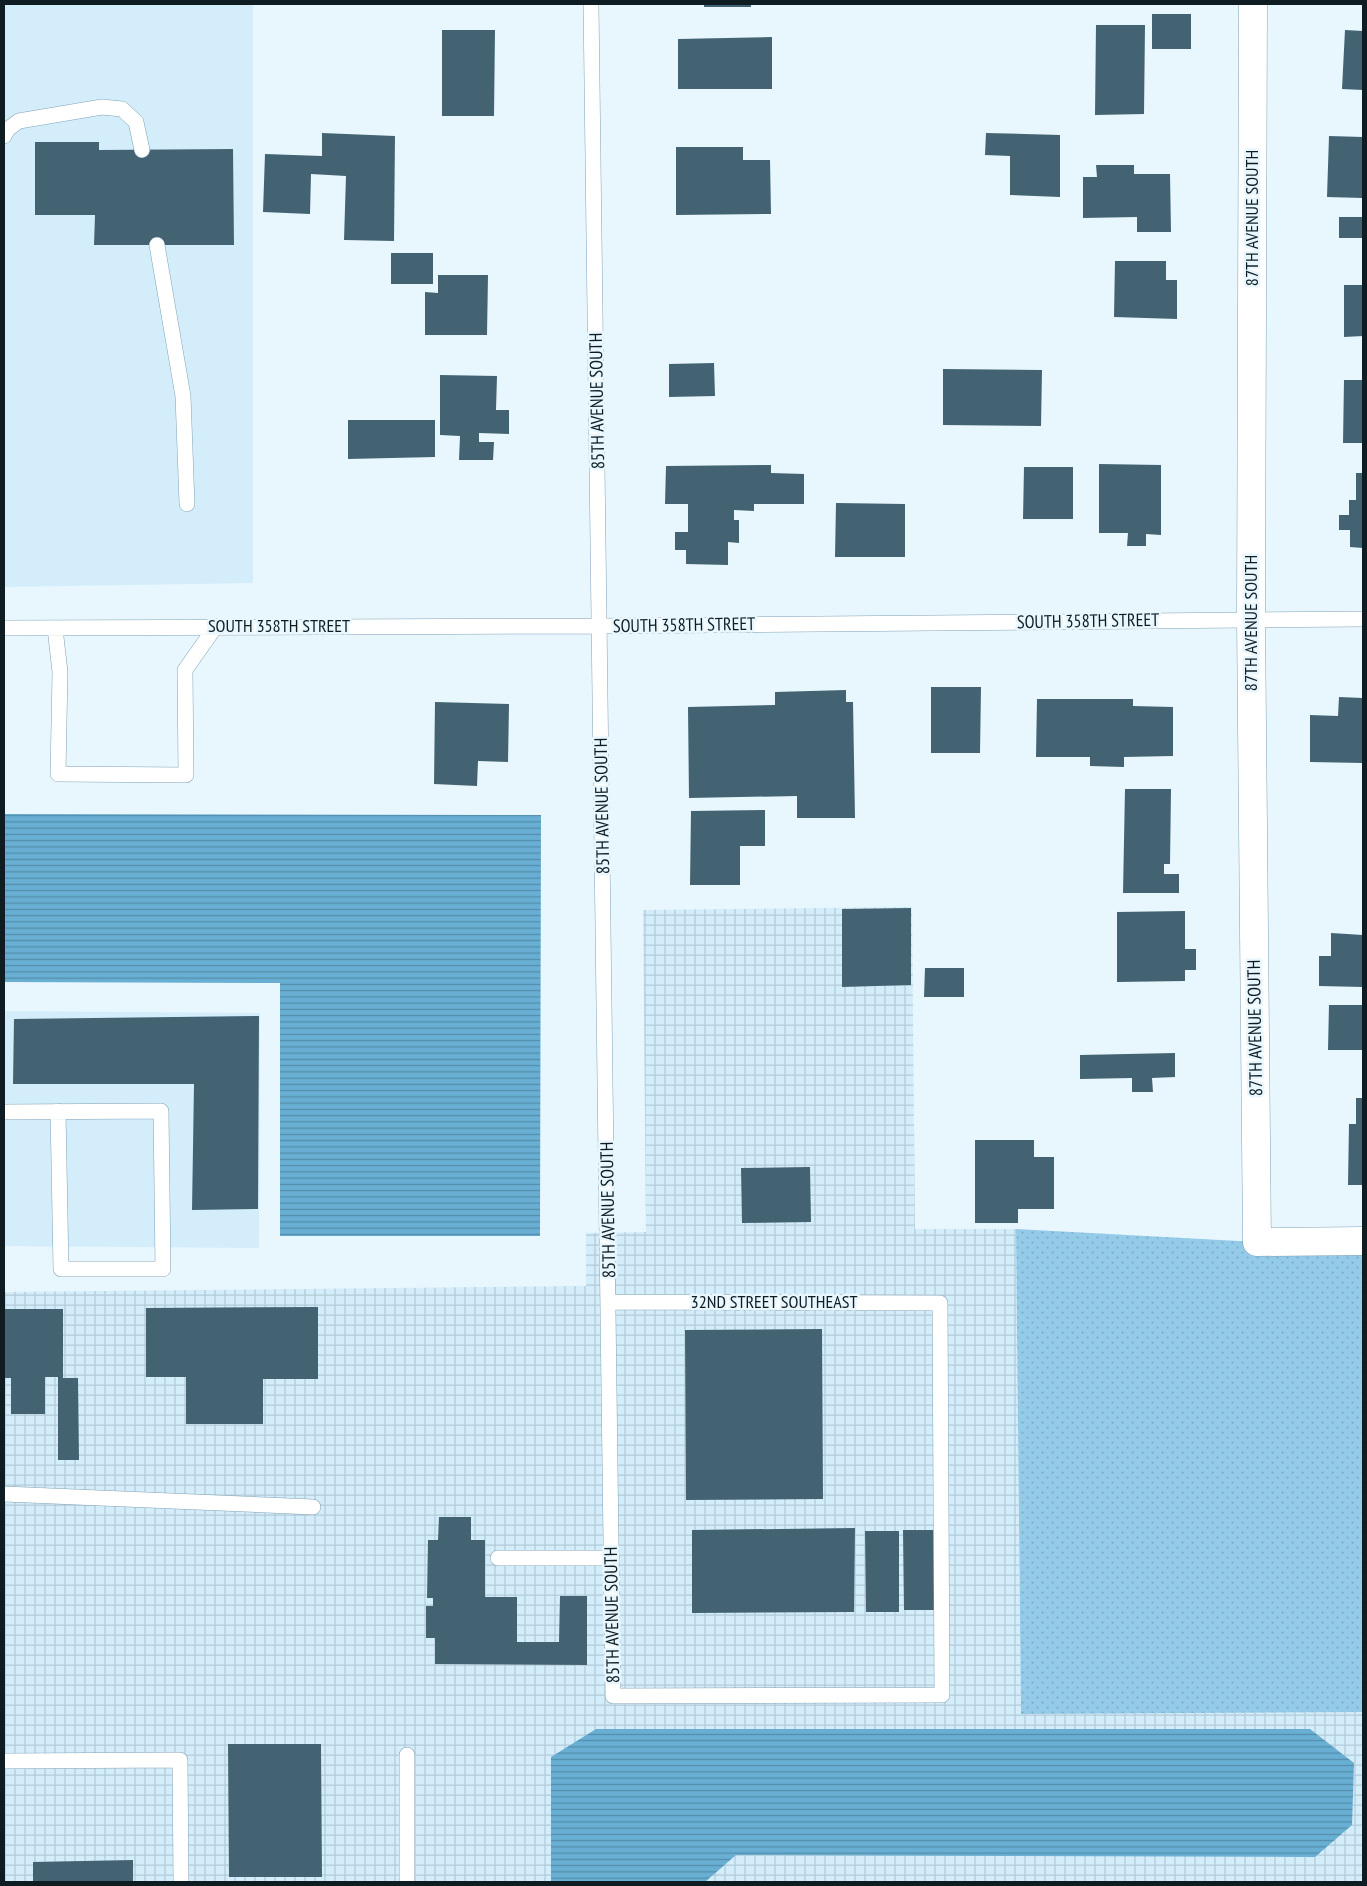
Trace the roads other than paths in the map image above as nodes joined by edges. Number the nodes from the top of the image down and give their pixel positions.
1 (591, 4) edge
2 (1253, 4) edge
3 (4, 136) edge
4 (142, 150) dead end
5 (157, 245) dead end
6 (187, 504) dead end
7 (1250, 620) junction
8 (1363, 620) edge
9 (216, 626) junction
10 (600, 626) junction
11 (4, 628) edge
12 (55, 628) junction
13 (4, 1112) edge
14 (58, 1112) junction
15 (1363, 1241) edge
16 (609, 1302) junction
17 (940, 1303) joint
18 (4, 1494) edge
19 (313, 1507) dead end
20 (498, 1558) dead end
21 (612, 1558) junction
22 (407, 1755) dead end
23 (4, 1761) edge
24 (181, 1882) edge
25 (407, 1882) edge

1 - 10 lane, 85TH AVENUE SOUTH
2 - 7 street, 87TH AVENUE SOUTH
3 - 4 lane
5 - 6 lane
7 - 8 lane, SOUTH 358TH STREET
7 - 10 lane, SOUTH 358TH STREET
7 - 15 street, 87TH AVENUE SOUTH
9 - 10 lane, SOUTH 358TH STREET
9 - 12 lane, SOUTH 358TH STREET
9 - 12 lane
10 - 16 lane, 85TH AVENUE SOUTH
11 - 12 lane, SOUTH 358TH STREET
13 - 14 lane
14 - 14 lane
16 - 17 lane, 32ND STREET SOUTHEAST
16 - 21 lane, 85TH AVENUE SOUTH
17 - 21 lane, 85TH AVENUE SOUTH
18 - 19 lane
20 - 21 lane
22 - 25 lane
23 - 24 lane

